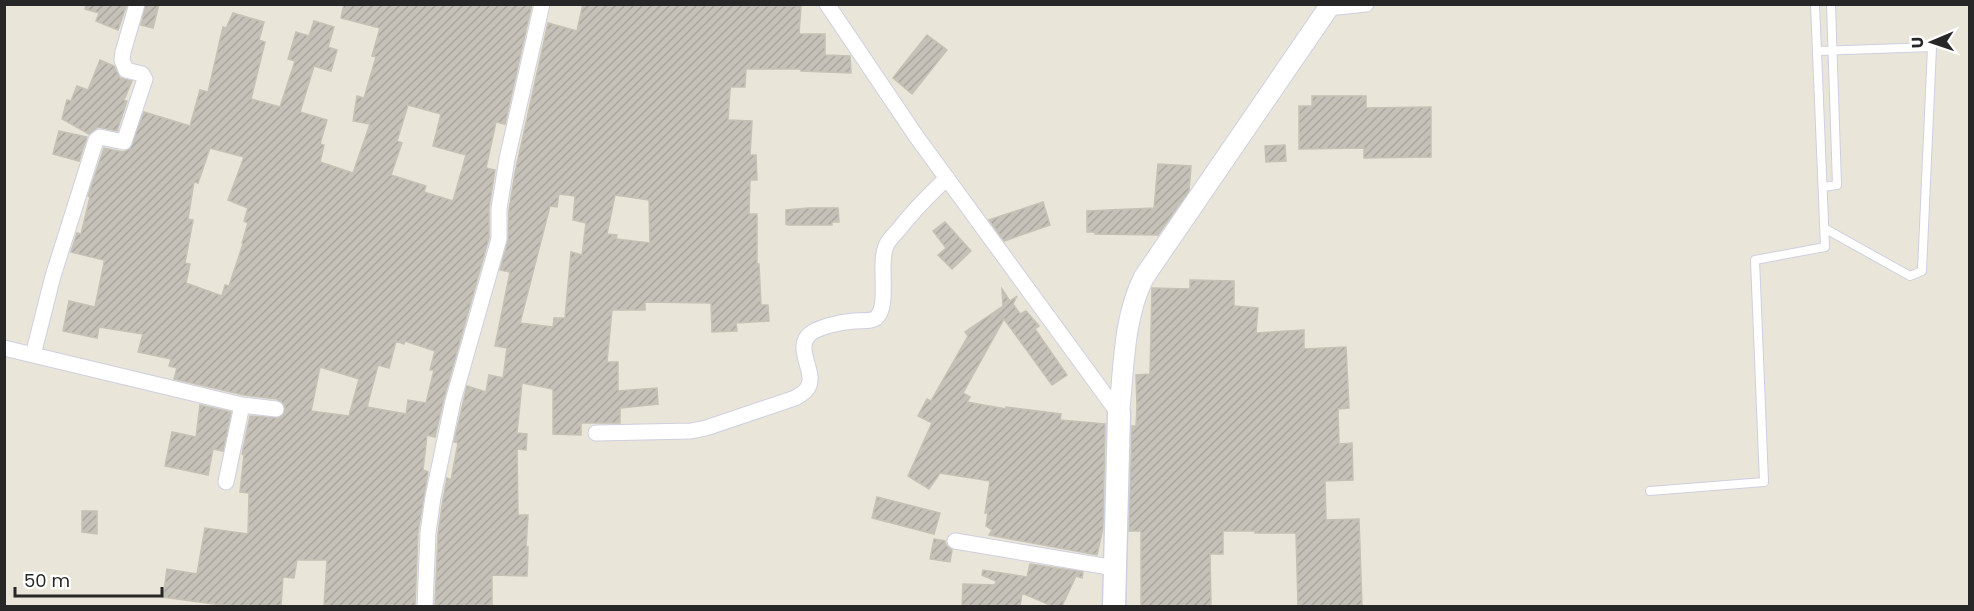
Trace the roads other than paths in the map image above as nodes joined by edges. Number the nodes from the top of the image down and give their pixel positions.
1 (137, 4) edge
2 (542, 4) edge
3 (827, 4) edge
4 (1366, 4) edge
5 (1815, 4) edge
6 (1831, 4) edge
7 (1329, 6) edge
8 (1817, 51) junction
9 (1833, 51) junction
10 (947, 178) junction
11 (1823, 187) junction
12 (1824, 228) junction
13 (4, 348) edge
14 (33, 355) junction
15 (242, 405) junction
16 (276, 409) dead end
17 (1119, 414) junction
18 (596, 433) dead end
19 (226, 482) dead end
20 (1650, 491) dead end
21 (955, 542) dead end
22 (1115, 568) junction
23 (425, 606) edge
24 (1114, 606) edge

1 - 14 street
2 - 23 street
3 - 10 street
4 - 7 street
5 - 8 lane
6 - 9 lane
7 - 17 street
8 - 9 lane
8 - 11 lane
9 - 11 lane
9 - 12 lane
10 - 17 street
10 - 18 street
11 - 12 lane
12 - 20 lane
13 - 14 street
14 - 15 street
15 - 16 street
15 - 19 street
17 - 22 main road
21 - 22 street
22 - 24 main road

